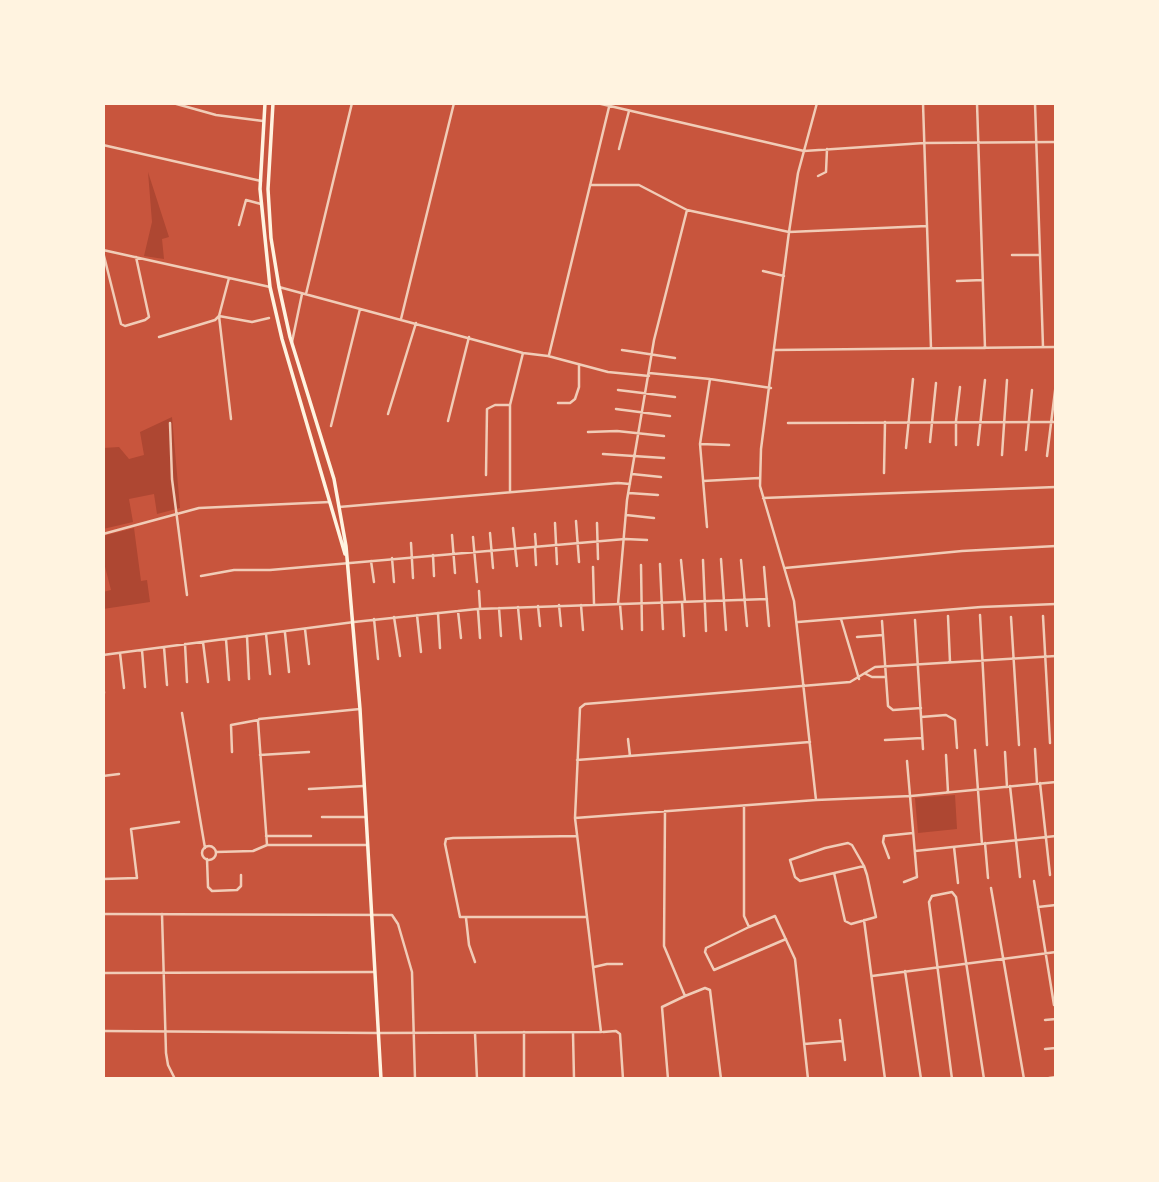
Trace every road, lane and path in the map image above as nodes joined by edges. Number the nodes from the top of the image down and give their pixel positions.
1 (173, 103) edge
2 (265, 103) edge
3 (273, 103) edge
4 (352, 103) edge
5 (454, 103) edge
6 (597, 103) edge
7 (817, 103) edge
8 (923, 103) edge
9 (977, 103) edge
10 (1035, 103) edge
11 (609, 105) edge
12 (629, 111) junction
13 (263, 121) junction
14 (1036, 142) junction
15 (1056, 142) edge
16 (978, 143) junction
17 (924, 144) junction
18 (103, 145) edge
19 (619, 149) dead end
20 (827, 149) junction
21 (804, 150) junction
22 (818, 176) dead end
23 (261, 181) junction
24 (590, 185) junction
25 (261, 204) junction
26 (687, 210) junction
27 (239, 225) dead end
28 (927, 226) junction
29 (789, 232) junction
30 (103, 251) edge
31 (1012, 255) dead end
32 (1040, 255) junction
33 (136, 257) junction
34 (763, 271) dead end
35 (784, 276) junction
36 (229, 278) junction
37 (983, 280) junction
38 (957, 281) dead end
39 (270, 287) junction
40 (279, 287) junction
41 (304, 294) junction
42 (360, 309) junction
43 (219, 316) junction
44 (269, 318) dead end
45 (401, 319) junction
46 (416, 323) junction
47 (159, 337) dead end
48 (469, 337) junction
49 (292, 343) junction
50 (1043, 347) junction
51 (1056, 347) edge
52 (931, 348) junction
53 (985, 348) junction
54 (622, 350) dead end
55 (775, 350) junction
56 (523, 353) junction
57 (652, 354) junction
58 (548, 356) junction
59 (674, 358) dead end
60 (579, 365) junction
61 (649, 375) junction
62 (710, 379) junction
63 (913, 379) dead end
64 (985, 380) dead end
65 (1007, 380) dead end
66 (936, 383) dead end
67 (1056, 383) edge
68 (960, 387) dead end
69 (771, 388) junction
70 (618, 390) dead end
71 (1032, 390) dead end
72 (646, 394) junction
73 (675, 397) dead end
74 (558, 403) dead end
75 (510, 405) junction
76 (616, 409) dead end
77 (643, 413) junction
78 (388, 414) dead end
79 (670, 416) dead end
80 (231, 419) dead end
81 (448, 421) dead end
82 (931, 421) junction
83 (956, 421) junction
84 (885, 422) junction
85 (909, 422) junction
86 (980, 422) junction
87 (1004, 422) junction
88 (1028, 422) junction
89 (1050, 422) junction
90 (1056, 422) edge
91 (170, 423) dead end
92 (788, 423) dead end
93 (331, 426) dead end
94 (588, 432) dead end
95 (640, 434) junction
96 (664, 436) dead end
97 (930, 442) dead end
98 (700, 444) junction
99 (729, 445) dead end
100 (956, 445) dead end
101 (978, 445) dead end
102 (906, 448) dead end
103 (1026, 450) dead end
104 (603, 454) dead end
105 (1002, 454) dead end
106 (636, 456) junction
107 (1047, 456) dead end
108 (664, 458) dead end
109 (884, 473) dead end
110 (632, 474) junction
111 (486, 475) dead end
112 (661, 477) dead end
113 (760, 478) junction
114 (703, 481) junction
115 (630, 484) junction
116 (1056, 486) edge
117 (510, 492) junction
118 (629, 493) junction
119 (658, 495) dead end
120 (763, 498) junction
121 (330, 502) junction
122 (339, 508) junction
123 (178, 513) junction
124 (626, 515) junction
125 (654, 518) dead end
126 (576, 521) dead end
127 (555, 523) dead end
128 (597, 523) dead end
129 (707, 527) dead end
130 (513, 528) dead end
131 (490, 533) dead end
132 (103, 534) edge
133 (535, 534) dead end
134 (452, 535) dead end
135 (473, 537) dead end
136 (624, 539) junction
137 (647, 540) dead end
138 (597, 542) junction
139 (411, 543) dead end
140 (578, 543) junction
141 (556, 545) junction
142 (1056, 546) edge
143 (535, 547) junction
144 (515, 549) junction
145 (492, 550) junction
146 (474, 551) junction
147 (454, 553) junction
148 (433, 555) junction
149 (412, 556) junction
150 (392, 558) junction
151 (598, 559) dead end
152 (721, 559) dead end
153 (346, 560) junction
154 (371, 560) junction
155 (681, 560) dead end
156 (704, 560) dead end
157 (741, 560) dead end
158 (579, 562) dead end
159 (556, 564) dead end
160 (660, 564) dead end
161 (536, 565) dead end
162 (641, 565) dead end
163 (517, 566) dead end
164 (593, 567) dead end
165 (764, 567) dead end
166 (493, 568) dead end
167 (785, 568) junction
168 (455, 573) dead end
169 (201, 576) dead end
170 (434, 576) dead end
171 (413, 578) dead end
172 (373, 582) dead end
173 (394, 582) dead end
174 (477, 582) dead end
175 (479, 591) dead end
176 (187, 594) dead end
177 (766, 598) junction
178 (744, 600) junction
179 (705, 601) junction
180 (724, 601) junction
181 (683, 603) junction
182 (594, 604) junction
183 (619, 604) junction
184 (642, 604) junction
185 (662, 604) junction
186 (1056, 604) edge
187 (581, 605) junction
188 (538, 606) junction
189 (559, 606) junction
190 (518, 607) junction
191 (499, 608) junction
192 (479, 609) junction
193 (458, 611) junction
194 (438, 613) junction
195 (417, 615) junction
196 (980, 615) dead end
197 (1043, 616) dead end
198 (394, 617) junction
199 (948, 617) dead end
200 (1011, 617) dead end
201 (374, 619) junction
202 (841, 619) junction
203 (915, 620) dead end
204 (354, 621) junction
205 (882, 621) dead end
206 (798, 622) junction
207 (561, 625) dead end
208 (540, 626) dead end
209 (747, 626) dead end
210 (769, 626) dead end
211 (305, 629) junction
212 (622, 629) dead end
213 (663, 629) dead end
214 (642, 630) dead end
215 (726, 630) dead end
216 (583, 631) dead end
217 (706, 631) dead end
218 (285, 632) junction
219 (266, 634) junction
220 (883, 635) junction
221 (247, 636) junction
222 (501, 636) dead end
223 (684, 636) dead end
224 (857, 637) dead end
225 (461, 638) dead end
226 (481, 638) dead end
227 (226, 639) junction
228 (521, 639) dead end
229 (203, 642) junction
230 (185, 644) junction
231 (164, 647) junction
232 (440, 648) dead end
233 (142, 650) junction
234 (421, 652) dead end
235 (120, 653) junction
236 (103, 655) edge
237 (400, 656) dead end
238 (1056, 656) edge
239 (1046, 657) junction
240 (378, 659) dead end
241 (1013, 659) junction
242 (982, 661) junction
243 (950, 662) junction
244 (309, 664) dead end
245 (918, 665) junction
246 (885, 666) junction
247 (289, 672) dead end
248 (270, 674) dead end
249 (866, 674) junction
250 (886, 677) junction
251 (248, 679) dead end
252 (859, 679) junction
253 (229, 680) dead end
254 (187, 682) dead end
255 (208, 682) dead end
256 (103, 684) edge
257 (167, 685) dead end
258 (804, 685) junction
259 (145, 687) dead end
260 (124, 688) dead end
261 (104, 693) edge
262 (921, 708) junction
263 (359, 709) junction
264 (182, 713) dead end
265 (921, 717) junction
266 (258, 720) junction
267 (922, 738) junction
268 (628, 739) dead end
269 (885, 740) dead end
270 (810, 742) junction
271 (1050, 743) dead end
272 (987, 745) dead end
273 (1019, 745) dead end
274 (957, 748) dead end
275 (923, 749) dead end
276 (1035, 749) dead end
277 (975, 750) dead end
278 (232, 752) dead end
279 (309, 752) dead end
280 (1005, 752) dead end
281 (260, 755) junction
282 (946, 755) dead end
283 (630, 757) junction
284 (577, 760) junction
285 (907, 761) dead end
286 (119, 774) dead end
287 (103, 776) edge
288 (1056, 782) edge
289 (1039, 783) junction
290 (364, 786) junction
291 (1009, 786) junction
292 (309, 789) dead end
293 (977, 790) junction
294 (948, 792) junction
295 (911, 796) junction
296 (816, 800) junction
297 (744, 806) junction
298 (665, 811) junction
299 (322, 817) dead end
300 (365, 817) junction
301 (575, 818) junction
302 (179, 822) dead end
303 (913, 832) junction
304 (266, 836) junction
305 (311, 836) dead end
306 (577, 836) junction
307 (1056, 836) edge
308 (1045, 837) junction
309 (1016, 840) junction
310 (984, 843) junction
311 (267, 845) junction
312 (367, 845) junction
313 (954, 847) junction
314 (205, 848) junction
315 (915, 851) junction
316 (216, 852) junction
317 (889, 858) dead end
318 (207, 859) junction
319 (864, 866) junction
320 (834, 873) junction
321 (241, 875) dead end
322 (1050, 875) dead end
323 (1020, 877) dead end
324 (988, 878) dead end
325 (103, 879) edge
326 (1034, 881) dead end
327 (904, 882) dead end
328 (958, 883) dead end
329 (991, 888) dead end
330 (1056, 905) edge
331 (1038, 906) junction
332 (103, 914) edge
333 (162, 914) junction
334 (371, 914) junction
335 (587, 916) junction
336 (466, 918) junction
337 (864, 920) junction
338 (749, 927) junction
339 (786, 939) junction
340 (1056, 952) edge
341 (1045, 953) junction
342 (1003, 958) junction
343 (475, 961) dead end
344 (967, 963) junction
345 (622, 964) dead end
346 (594, 967) junction
347 (936, 967) junction
348 (905, 971) junction
349 (164, 972) junction
350 (375, 972) junction
351 (103, 973) edge
352 (872, 976) junction
353 (685, 996) junction
354 (1054, 1005) edge
355 (1056, 1019) edge
356 (840, 1020) dead end
357 (1045, 1020) dead end
358 (165, 1030) junction
359 (103, 1031) edge
360 (475, 1032) junction
361 (524, 1032) junction
362 (573, 1032) junction
363 (601, 1032) junction
364 (379, 1033) junction
365 (413, 1033) junction
366 (842, 1041) junction
367 (804, 1044) junction
368 (1056, 1048) edge
369 (1045, 1049) dead end
370 (845, 1060) dead end
371 (1056, 1077) edge
372 (1049, 1078) edge
373 (175, 1079) edge
374 (381, 1079) edge
375 (415, 1079) edge
376 (477, 1079) edge
377 (524, 1079) edge
378 (574, 1079) edge
379 (624, 1079) edge
380 (668, 1079) edge
381 (721, 1079) edge
382 (808, 1079) edge
383 (885, 1079) edge
384 (921, 1079) edge
385 (952, 1079) edge
386 (984, 1079) edge
387 (1024, 1079) edge

1 - 13 street
2 - 13 main road
3 - 40 main road
4 - 41 street
5 - 45 street
6 - 11 street
7 - 21 street
8 - 17 street
9 - 16 street
10 - 14 street
11 - 12 street
11 - 24 street
12 - 19 street
12 - 21 street
13 - 23 main road
14 - 15 street
14 - 16 street
14 - 32 street
16 - 17 street
16 - 37 street
17 - 20 street
17 - 28 street
18 - 23 street
20 - 21 street
20 - 22 street
21 - 29 street
23 - 25 main road
24 - 26 street
24 - 58 street
25 - 27 street
25 - 39 main road
26 - 29 street
26 - 57 street
28 - 29 street
28 - 52 street
29 - 35 street
30 - 33 street
30 - 33 street
31 - 32 street
32 - 50 street
33 - 36 street
34 - 35 street
35 - 55 street
36 - 39 street
36 - 43 street
37 - 38 street
37 - 53 street
39 - 121 main road
40 - 41 street
40 - 49 main road
41 - 42 street
41 - 49 street
42 - 45 street
42 - 93 street
43 - 44 street
43 - 47 street
43 - 80 street
45 - 46 street
46 - 48 street
46 - 78 street
48 - 56 street
48 - 81 street
49 - 122 main road
50 - 51 street
50 - 53 street
52 - 53 street
52 - 55 street
54 - 57 street
55 - 69 street
56 - 58 street
56 - 75 street
57 - 59 street
57 - 61 street
58 - 60 street
60 - 61 street
60 - 74 street
61 - 62 street
61 - 72 street
62 - 69 street
62 - 98 street
63 - 85 street
64 - 86 street
65 - 87 street
66 - 82 street
67 - 89 street
68 - 83 street
69 - 113 street
70 - 72 street
71 - 88 street
72 - 73 street
72 - 77 street
75 - 111 street
75 - 117 street
76 - 77 street
77 - 79 street
77 - 95 street
82 - 83 street
82 - 85 street
82 - 97 street
83 - 86 street
83 - 100 street
84 - 85 street
84 - 92 street
84 - 109 street
85 - 102 street
86 - 87 street
86 - 101 street
87 - 88 street
87 - 105 street
88 - 89 street
88 - 103 street
89 - 90 street
89 - 107 street
91 - 123 street
94 - 95 street
95 - 96 street
95 - 106 street
98 - 99 street
98 - 114 street
104 - 106 street
106 - 108 street
106 - 110 street
110 - 112 street
110 - 115 street
113 - 114 street
113 - 120 street
114 - 129 street
115 - 117 street
115 - 118 street
116 - 120 street
117 - 122 street
118 - 119 street
118 - 124 street
120 - 167 street
121 - 123 street
121 - 153 main road
122 - 153 main road
123 - 132 street
123 - 176 street
124 - 125 street
124 - 136 street
126 - 140 street
127 - 141 street
128 - 138 street
130 - 144 street
131 - 145 street
133 - 143 street
134 - 147 street
135 - 146 street
136 - 137 street
136 - 138 street
136 - 183 street
138 - 140 street
138 - 151 street
139 - 149 street
140 - 141 street
140 - 158 street
141 - 143 street
141 - 159 street
142 - 167 street
143 - 144 street
143 - 161 street
144 - 145 street
144 - 163 street
145 - 146 street
145 - 166 street
146 - 147 street
146 - 174 street
147 - 148 street
147 - 168 street
148 - 149 street
148 - 170 street
149 - 150 street
149 - 171 street
150 - 154 street
150 - 173 street
152 - 180 street
153 - 154 street
153 - 169 street
153 - 204 main road
154 - 172 street
155 - 181 street
156 - 179 street
157 - 178 street
160 - 185 street
162 - 184 street
164 - 182 street
165 - 177 street
167 - 206 street
175 - 192 street
177 - 178 street
177 - 210 street
178 - 180 street
178 - 209 street
179 - 180 street
179 - 181 street
179 - 217 street
180 - 215 street
181 - 185 street
181 - 223 street
182 - 183 street
182 - 187 street
183 - 184 street
183 - 212 street
184 - 185 street
184 - 214 street
185 - 213 street
186 - 202 street
187 - 189 street
187 - 216 street
188 - 189 street
188 - 190 street
188 - 208 street
189 - 207 street
190 - 191 street
190 - 228 street
191 - 192 street
191 - 222 street
192 - 193 street
192 - 226 street
193 - 194 street
193 - 225 street
194 - 195 street
194 - 232 street
195 - 198 street
195 - 234 street
196 - 242 street
197 - 239 street
198 - 201 street
198 - 237 street
199 - 243 street
200 - 241 street
201 - 204 street
201 - 240 street
202 - 206 street
202 - 252 street
203 - 245 street
204 - 211 street
204 - 263 main road
205 - 220 street
206 - 258 street
211 - 218 street
211 - 244 street
218 - 219 street
218 - 247 street
219 - 221 street
219 - 248 street
220 - 224 street
220 - 246 street
221 - 227 street
221 - 251 street
227 - 229 street
227 - 253 street
229 - 230 street
229 - 255 street
230 - 231 street
230 - 254 street
231 - 233 street
231 - 257 street
233 - 235 street
233 - 259 street
235 - 236 street
235 - 260 street
238 - 239 street
239 - 241 street
239 - 271 street
241 - 242 street
241 - 273 street
242 - 243 street
242 - 272 street
243 - 245 street
245 - 246 street
245 - 262 street
246 - 249 street
246 - 250 street
249 - 250 street
249 - 252 street
250 - 262 street
252 - 258 street
256 - 261 street
258 - 270 street
258 - 284 street
262 - 265 street
263 - 266 street
263 - 290 main road
264 - 314 street
265 - 267 street
265 - 274 street
266 - 278 street
266 - 281 street
267 - 269 street
267 - 275 street
268 - 283 street
270 - 283 street
270 - 296 street
276 - 289 street
277 - 293 street
279 - 281 street
280 - 291 street
281 - 304 street
282 - 294 street
283 - 284 street
284 - 301 street
285 - 295 street
286 - 287 street
288 - 289 street
289 - 291 street
289 - 308 street
290 - 292 street
290 - 300 main road
291 - 293 street
291 - 309 street
293 - 294 street
293 - 310 street
294 - 295 street
295 - 296 street
295 - 303 street
296 - 297 street
297 - 298 street
297 - 338 street
298 - 301 street
298 - 353 street
299 - 300 street
300 - 312 main road
301 - 306 street
302 - 325 street
303 - 315 street
303 - 317 street
304 - 305 street
304 - 311 street
306 - 335 street
306 - 336 street
307 - 308 street
308 - 309 street
308 - 322 street
309 - 310 street
309 - 323 street
310 - 313 street
310 - 324 street
311 - 312 street
311 - 316 street
312 - 334 main road
313 - 315 street
313 - 328 street
314 - 316 street
314 - 318 street
315 - 327 street
316 - 318 street
318 - 321 street
319 - 320 street
319 - 320 street
319 - 337 street
320 - 337 street
326 - 331 street
329 - 342 street
330 - 331 street
331 - 341 street
332 - 333 street
333 - 334 street
333 - 349 street
334 - 350 main road
334 - 365 street
335 - 336 street
335 - 346 street
336 - 343 street
337 - 352 street
338 - 339 street
338 - 339 street
339 - 367 street
340 - 341 street
341 - 342 street
341 - 354 street
342 - 344 street
342 - 387 street
344 - 347 street
344 - 347 street
344 - 386 street
345 - 346 street
346 - 363 street
347 - 348 street
347 - 385 street
348 - 352 street
348 - 384 street
349 - 350 street
349 - 351 street
349 - 358 street
350 - 364 main road
352 - 383 street
353 - 380 street
353 - 381 street
355 - 357 street
356 - 366 street
358 - 359 street
358 - 364 street
358 - 373 street
360 - 361 street
360 - 365 street
360 - 376 street
361 - 362 street
361 - 377 street
362 - 363 street
362 - 378 street
363 - 379 street
364 - 365 street
364 - 374 main road
365 - 375 street
366 - 367 street
366 - 370 street
367 - 382 street
368 - 369 street
371 - 372 street

